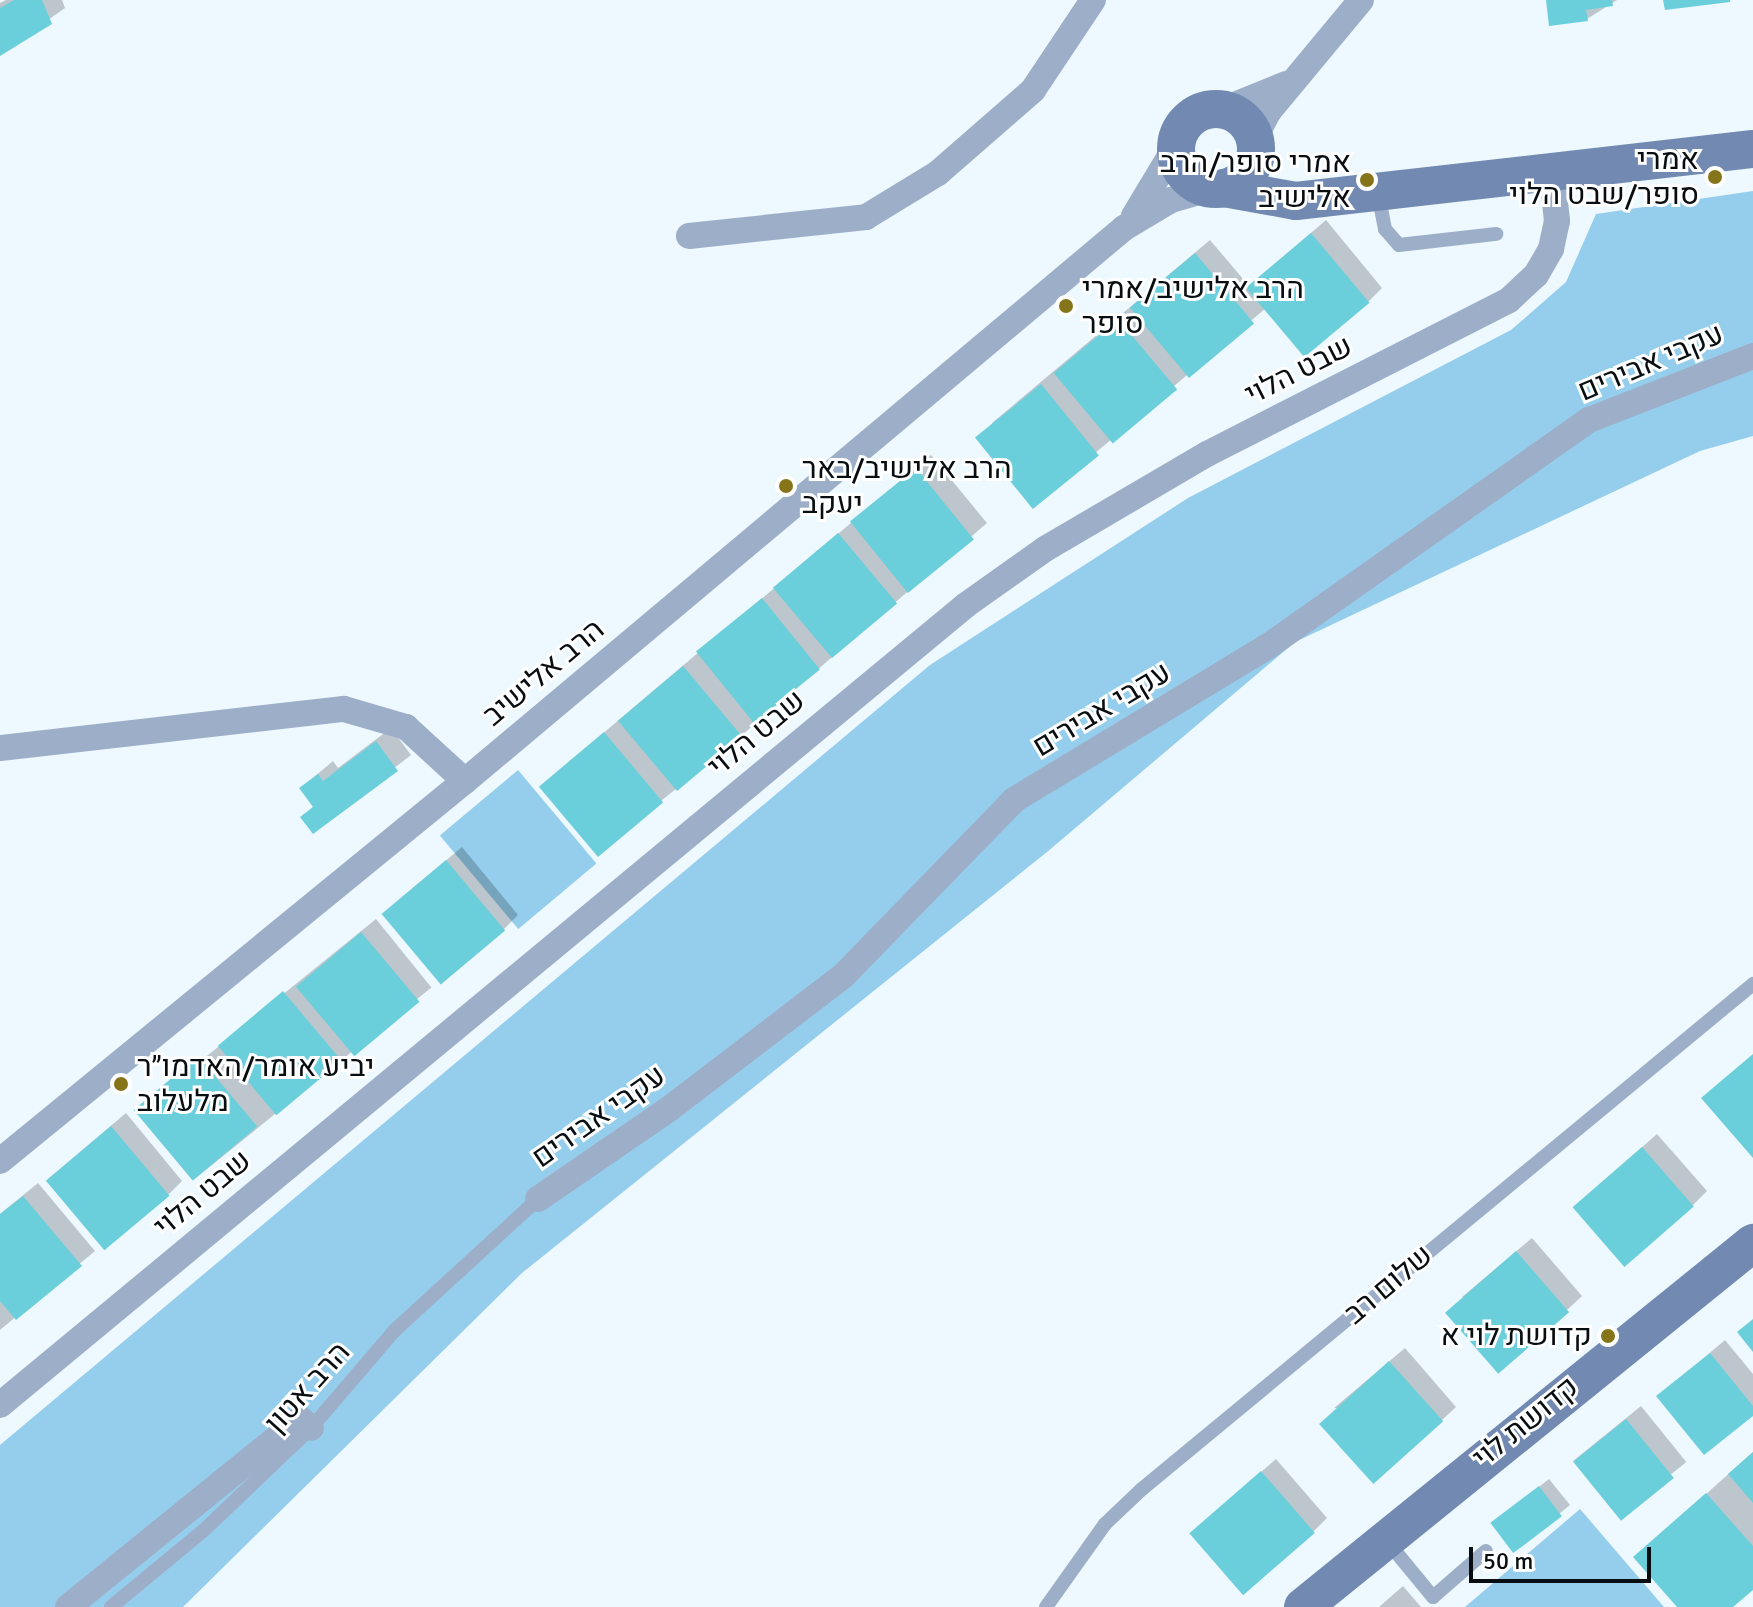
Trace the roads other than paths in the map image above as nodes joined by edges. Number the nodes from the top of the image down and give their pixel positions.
1 (1093, 0) edge
2 (1361, 0) edge
3 (1300, 76) junction
4 (1222, 110) junction
5 (1255, 145) junction
6 (1176, 146) junction
7 (1753, 149) edge
8 (1552, 174) junction
9 (1217, 188) junction
10 (1378, 193) junction
11 (1325, 197) junction
12 (1124, 228) junction
13 (1496, 234) dead end
14 (689, 236) dead end
15 (1753, 356) edge
16 (0, 748) edge
17 (465, 781) junction
18 (1753, 984) edge
19 (4, 1149) edge
20 (538, 1199) joint
21 (1753, 1243) edge
22 (0, 1405) edge
23 (311, 1428) junction
24 (1386, 1540) junction
25 (1486, 1551) dead end
26 (68, 1607) edge
27 (111, 1607) edge
28 (1046, 1607) edge
29 (1303, 1607) edge

1 - 14 street
2 - 3 street
3 - 4 street
3 - 5 street
4 - 5 street
4 - 6 street
5 - 9 street
5 - 11 street
6 - 9 street
6 - 12 street
7 - 8 street
8 - 10 street
8 - 22 street, שבט הלוי
9 - 11 street
9 - 12 street
10 - 11 street
10 - 13 lane
12 - 17 street, הרב אלישיב
15 - 20 street, עקבי אבירים
16 - 17 street
17 - 19 street, הרב אלישיב
18 - 28 lane, שלום רב
20 - 23 lane, הרב אטון
21 - 24 street, קדושת לוי
23 - 26 street
23 - 27 lane, הרב אטון
24 - 25 lane
24 - 29 street, קדושת לוי

